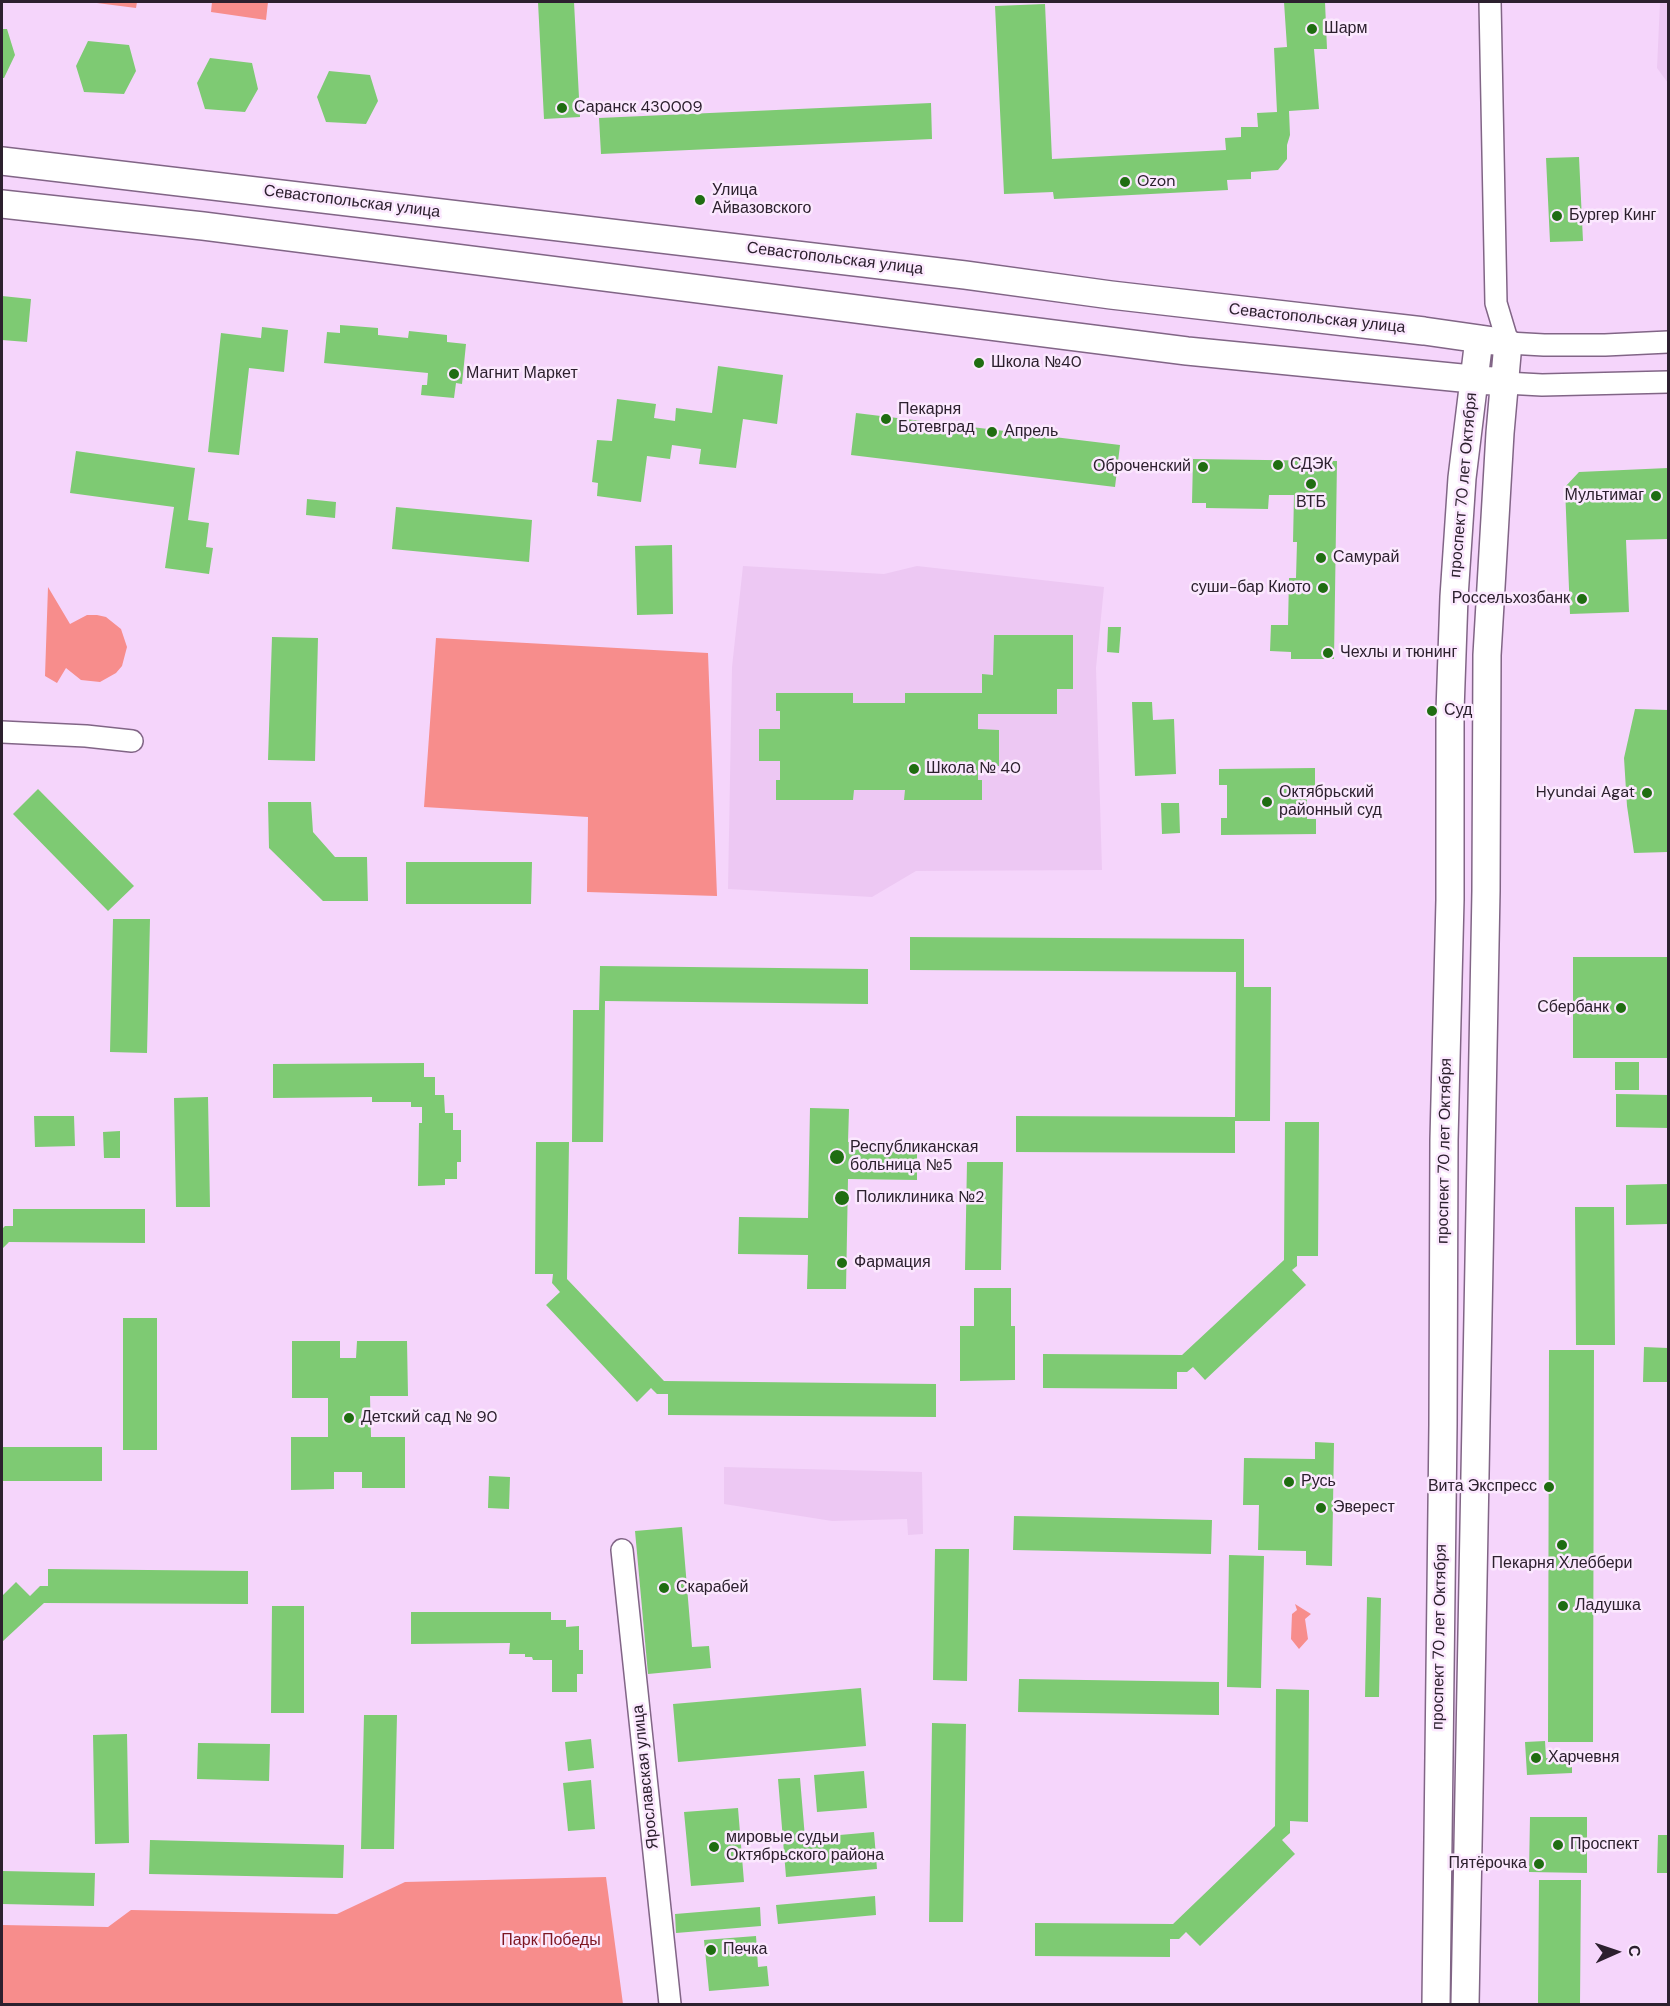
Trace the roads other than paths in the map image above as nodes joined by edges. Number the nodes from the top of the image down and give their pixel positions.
1 (1490, 2) edge
2 (2, 161) edge
3 (2, 204) edge
4 (1496, 303) junction
5 (1479, 339) junction
6 (1668, 342) edge
7 (1508, 343) junction
8 (1473, 379) junction
9 (1668, 381) edge
10 (1505, 383) junction
11 (2, 732) edge
12 (132, 741) dead end
13 (1486, 891) junction
14 (1450, 900) junction
15 (1444, 1154) junction
16 (1480, 1154) junction
17 (1443, 1425) junction
18 (1475, 1425) junction
19 (622, 1550) dead end
20 (1438, 1794) junction
21 (1469, 1794) junction
22 (1468, 1836) junction
23 (1437, 1837) junction
24 (670, 2004) edge
25 (1437, 2004) edge
26 (1466, 2004) edge

1 - 4 street, проспект 70 лет Октября
2 - 5 main road, Севастопольская улица
3 - 8 main road
4 - 5 street, проспект 70 лет Октября
4 - 7 street, проспект 70 лет Октября
5 - 7 main road, Севастопольская улица
5 - 8 main road, проспект 70 лет Октября
6 - 7 street, Севастопольская улица
7 - 10 main road, проспект 70 лет Октября
8 - 10 main road
8 - 14 main road, проспект 70 лет Октября
9 - 10 street
10 - 13 main road, проспект 70 лет Октября
11 - 12 street
13 - 14 main road
13 - 16 main road, проспект 70 лет Октября
14 - 15 main road, проспект 70 лет Октября
15 - 16 main road
15 - 17 main road, проспект 70 лет Октября
16 - 18 main road, проспект 70 лет Октября
17 - 18 main road
17 - 20 main road, проспект 70 лет Октября
18 - 21 main road, проспект 70 лет Октября
19 - 24 street, Ярославская улица
20 - 21 main road
20 - 23 main road, проспект 70 лет Октября
21 - 22 main road, проспект 70 лет Октября
22 - 23 main road
22 - 26 main road, проспект 70 лет Октября
23 - 25 main road, проспект 70 лет Октября

